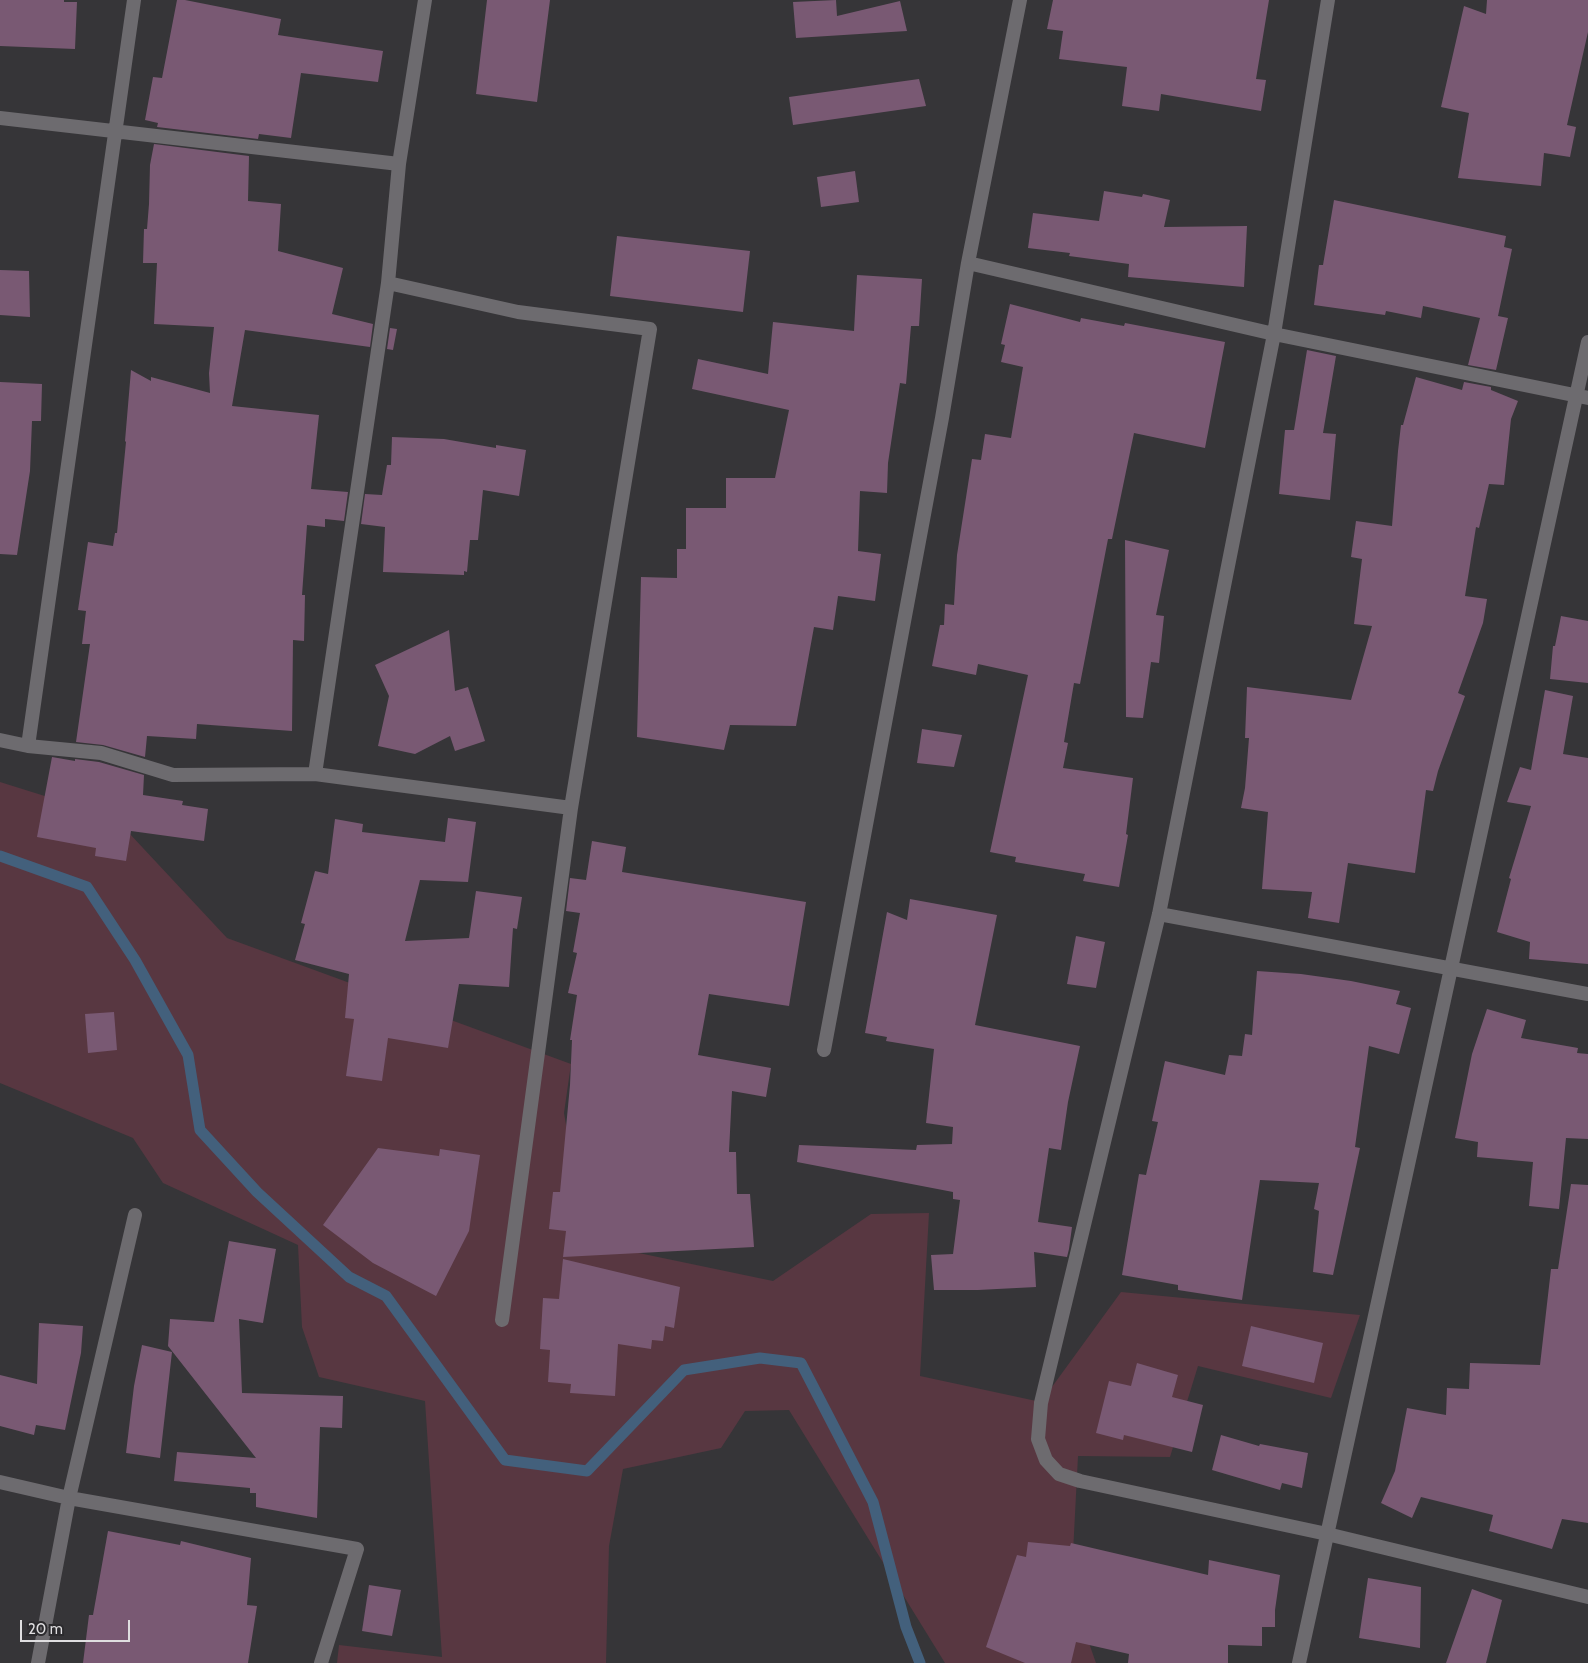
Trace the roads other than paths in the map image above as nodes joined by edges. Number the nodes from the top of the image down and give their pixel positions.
1 (134, 0) edge
2 (425, 0) edge
3 (1020, 0) edge
4 (1328, 0) edge
5 (0, 118) edge
6 (115, 132) junction
7 (399, 164) junction
8 (968, 263) junction
9 (388, 283) junction
10 (1274, 334) junction
11 (1588, 342) edge
12 (1582, 397) edge
13 (0, 740) edge
14 (28, 746) junction
15 (315, 774) junction
16 (571, 808) junction
17 (1159, 914) junction
18 (1451, 968) junction
19 (1588, 994) edge
20 (824, 1050) dead end
21 (135, 1215) dead end
22 (502, 1320) dead end
23 (0, 1482) edge
24 (69, 1498) junction
25 (1327, 1534) junction
26 (1588, 1597) edge
27 (38, 1663) edge
28 (321, 1663) edge
29 (1299, 1663) edge

1 - 6 street
2 - 7 street
3 - 8 street
4 - 10 street
5 - 6 street
6 - 7 street
6 - 14 street
7 - 9 street
8 - 10 street
8 - 20 street
9 - 15 street
9 - 16 street
10 - 12 street
10 - 17 street
11 - 12 street
12 - 18 street
13 - 14 street
14 - 15 street
15 - 16 street
16 - 22 street
17 - 18 street
17 - 25 street
18 - 19 street
18 - 25 street
21 - 24 street
23 - 24 street
24 - 27 street
24 - 28 street
25 - 26 street
25 - 29 street

